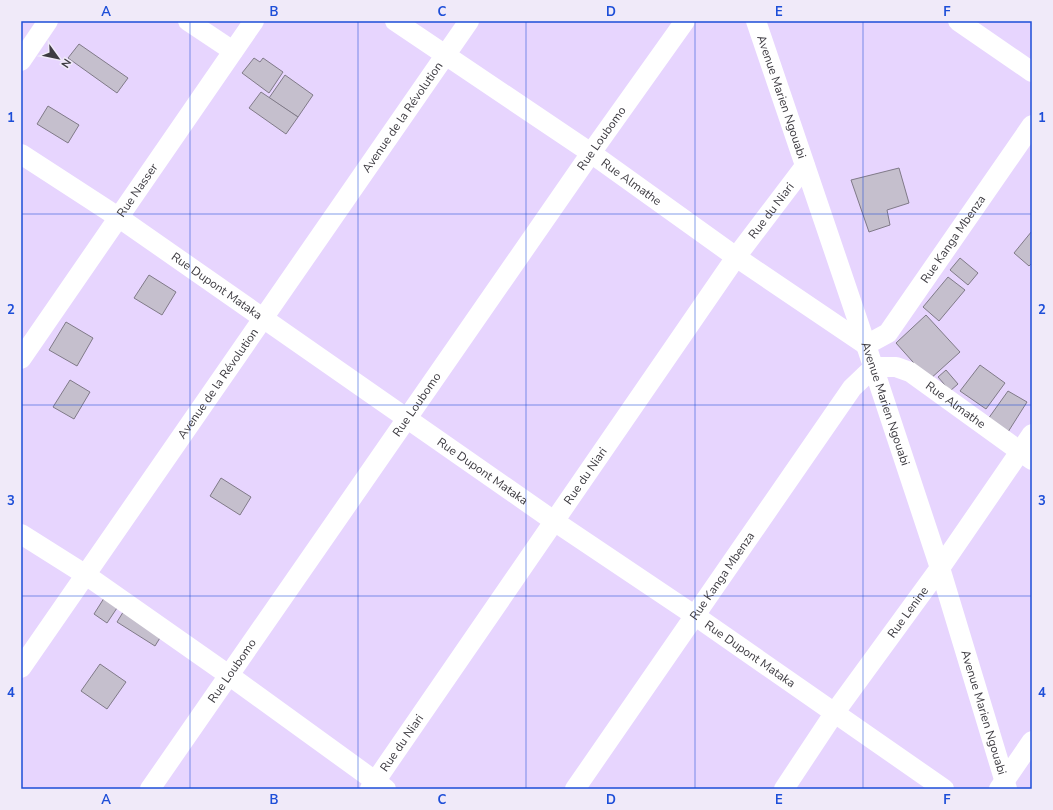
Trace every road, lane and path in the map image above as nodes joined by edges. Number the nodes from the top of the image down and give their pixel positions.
1 (48, 21) edge
2 (188, 21) edge
3 (254, 21) edge
4 (395, 21) edge
5 (469, 21) edge
6 (686, 21) edge
7 (756, 21) edge
8 (958, 21) edge
9 (233, 51) junction
10 (446, 55) junction
11 (21, 61) edge
12 (1032, 72) edge
13 (1032, 125) edge
14 (591, 153) junction
15 (21, 154) edge
16 (806, 166) junction
17 (118, 217) junction
18 (736, 257) junction
19 (264, 318) junction
20 (866, 345) junction
21 (21, 359) edge
22 (874, 367) junction
23 (408, 419) junction
24 (1032, 434) edge
25 (1026, 456) edge
26 (554, 521) junction
27 (21, 534) edge
28 (940, 568) junction
29 (86, 575) junction
30 (694, 615) junction
31 (21, 668) edge
32 (230, 676) junction
33 (835, 712) junction
34 (1032, 741) edge
35 (377, 786) edge
36 (1003, 786) edge
37 (150, 789) edge
38 (575, 789) edge
39 (784, 789) edge
40 (944, 789) edge

1 - 11 street
2 - 9 street
3 - 9 street, Rue Nasser
4 - 10 street, Rue Almathe
5 - 10 street, Avenue de la Révolution
6 - 14 street, Rue Loubomo
7 - 16 street, Avenue Marien Ngouabi
8 - 12 street
9 - 17 street, Rue Nasser
10 - 14 street, Rue Almathe
10 - 19 street, Avenue de la Révolution
13 - 20 street, Rue Kanga Mbenza
14 - 18 street, Rue Almathe
14 - 23 street, Rue Loubomo
15 - 17 street, Rue Dupont Mataka
16 - 18 street, Rue du Niari
16 - 20 street, Avenue Marien Ngouabi
17 - 19 street, Rue Dupont Mataka
17 - 21 street, Rue Nasser
18 - 20 street, Rue Almathe
18 - 26 street, Rue du Niari
19 - 23 street, Rue Dupont Mataka
19 - 29 street, Avenue de la Révolution
20 - 22 street, Avenue Marien Ngouabi
22 - 25 street, Rue Almathe
22 - 28 street, Avenue Marien Ngouabi
22 - 30 street, Rue Kanga Mbenza
23 - 26 street, Rue Dupont Mataka
23 - 32 street, Rue Loubomo
24 - 25 street, Rue Lenine
25 - 28 street, Rue Lenine
26 - 30 street, Rue Dupont Mataka
26 - 35 street, Rue du Niari
27 - 29 street
28 - 33 street, Rue Lenine
28 - 36 street, Avenue Marien Ngouabi
29 - 31 street, Avenue de la Révolution
29 - 32 street
30 - 33 street, Rue Dupont Mataka
30 - 38 street, Rue Kanga Mbenza
32 - 35 street
32 - 37 street, Rue Loubomo
33 - 39 street, Rue Lenine
33 - 40 street, Rue Dupont Mataka
34 - 36 street

